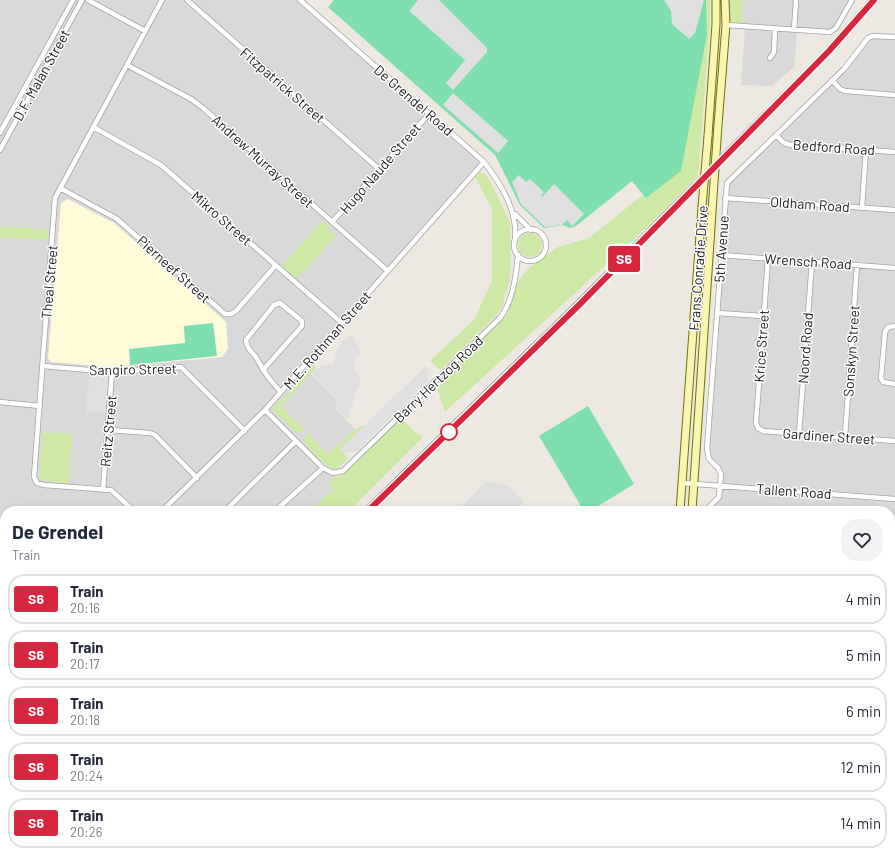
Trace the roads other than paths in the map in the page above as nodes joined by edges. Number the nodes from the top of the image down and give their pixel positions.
1 (73, 0) edge
2 (82, 0) edge
3 (88, 0) edge
4 (162, 0) edge
5 (187, 0) edge
6 (300, 0) edge
7 (716, 0) edge
8 (725, 0) edge
9 (796, 0) edge
10 (852, 0) edge
11 (726, 25) junction
12 (775, 28) junction
13 (794, 30) junction
14 (145, 31) junction
15 (895, 37) edge
16 (770, 58) dead end
17 (127, 65) junction
18 (832, 80) junction
19 (895, 95) edge
20 (429, 114) junction
21 (93, 127) junction
22 (0, 133) edge
23 (776, 135) junction
24 (0, 148) edge
25 (866, 150) junction
26 (895, 152) edge
27 (484, 162) junction
28 (379, 170) junction
29 (60, 188) junction
30 (725, 198) junction
31 (862, 207) junction
32 (895, 210) edge
33 (512, 212) junction
34 (332, 222) junction
35 (531, 230) junction
36 (515, 240) junction
37 (518, 255) junction
38 (721, 255) junction
39 (768, 258) junction
40 (812, 262) junction
41 (276, 265) junction
42 (857, 265) junction
43 (895, 268) edge
44 (388, 272) junction
45 (717, 313) junction
46 (764, 316) junction
47 (342, 323) junction
48 (895, 326) edge
49 (43, 366) junction
50 (263, 370) junction
51 (112, 372) junction
52 (895, 384) edge
53 (281, 392) junction
54 (0, 402) edge
55 (40, 406) junction
56 (265, 410) junction
57 (109, 430) junction
58 (245, 430) junction
59 (763, 431) joint
60 (799, 434) junction
61 (844, 437) junction
62 (296, 441) junction
63 (895, 441) edge
64 (323, 468) junction
65 (197, 478) junction
66 (682, 483) junction
67 (694, 483) junction
68 (720, 486) junction
69 (103, 490) junction
70 (895, 499) edge
71 (129, 506) edge
72 (167, 506) edge
73 (230, 506) edge
74 (281, 506) edge
75 (680, 506) edge
76 (692, 506) edge
77 (711, 506) edge

1 - 22 street, D.F. Malan Street
2 - 24 street, D.F. Malan Street
3 - 14 street
4 - 14 street, Theal Street
5 - 28 street, Fitzpatrick Street
6 - 20 street, De Grendel Road
7 - 66 main road, Frans Conradie Drive, bridge
8 - 11 main road, Frans Conradie Drive
9 - 13 street
10 - 13 street
11 - 12 street
11 - 67 main road, Frans Conradie Drive, bridge
12 - 13 street
12 - 16 street
14 - 17 street, Theal Street
15 - 18 street, 5th Avenue
17 - 21 street, Theal Street
17 - 34 street, Andrew Murray Street
18 - 19 street
18 - 23 street, 5th Avenue
20 - 27 street, De Grendel Road
20 - 28 street, Hugo Naude Street
21 - 29 street, Theal Street
21 - 41 street, Mikro Street
23 - 25 street, Bedford Road
23 - 30 street, 5th Avenue
25 - 26 street, Bedford Road
25 - 31 street
27 - 33 street, De Grendel Road
27 - 44 street, M.E. Rothman Street
28 - 34 street, Hugo Naude Street
29 - 41 street, Pierneef Street
29 - 49 street, Theal Street
30 - 31 street, Oldham Road
30 - 38 street, 5th Avenue
31 - 32 street, Oldham Road
33 - 35 street, De Grendel Road
33 - 36 street, De Grendel Road
34 - 44 street, Andrew Murray Street
35 - 36 street
35 - 37 street
36 - 37 street
37 - 64 street, Barry Hertzog Road
38 - 39 street, Wrensch Road
38 - 45 street, 5th Avenue
39 - 40 street, Wrensch Road
39 - 46 street, Krice Street
40 - 42 street, Wrensch Road
40 - 60 street, Noord Road
41 - 47 street, Mikro Street
42 - 43 street, Wrensch Road
42 - 61 street, Sonskyn Street
44 - 47 street, M.E. Rothman Street
45 - 46 street
45 - 68 street, 5th Avenue
46 - 59 street, Krice Street
47 - 53 street, M.E. Rothman Street
48 - 52 street
49 - 51 street, Sangiro Street
49 - 55 street, Theal Street
50 - 50 street
50 - 53 street
51 - 57 street, Reitz Street
51 - 58 street, Sangiro Street
53 - 56 street, M.E. Rothman Street
54 - 55 street
55 - 69 street, Theal Street
56 - 58 street, M.E. Rothman Street
56 - 62 street
57 - 65 street
57 - 69 street, Reitz Street
58 - 65 street, M.E. Rothman Street
59 - 60 street, Gardiner Street
60 - 61 street, Gardiner Street
61 - 63 street, Gardiner Street
62 - 64 street
62 - 73 street
64 - 74 street
65 - 72 street, M.E. Rothman Street
66 - 67 street, Tallent Road
66 - 75 main road, Frans Conradie Drive
67 - 68 street, Tallent Road
67 - 76 main road, Frans Conradie Drive
68 - 70 street, Tallent Road
68 - 77 street, 5th Avenue
69 - 71 street, Theal Street

